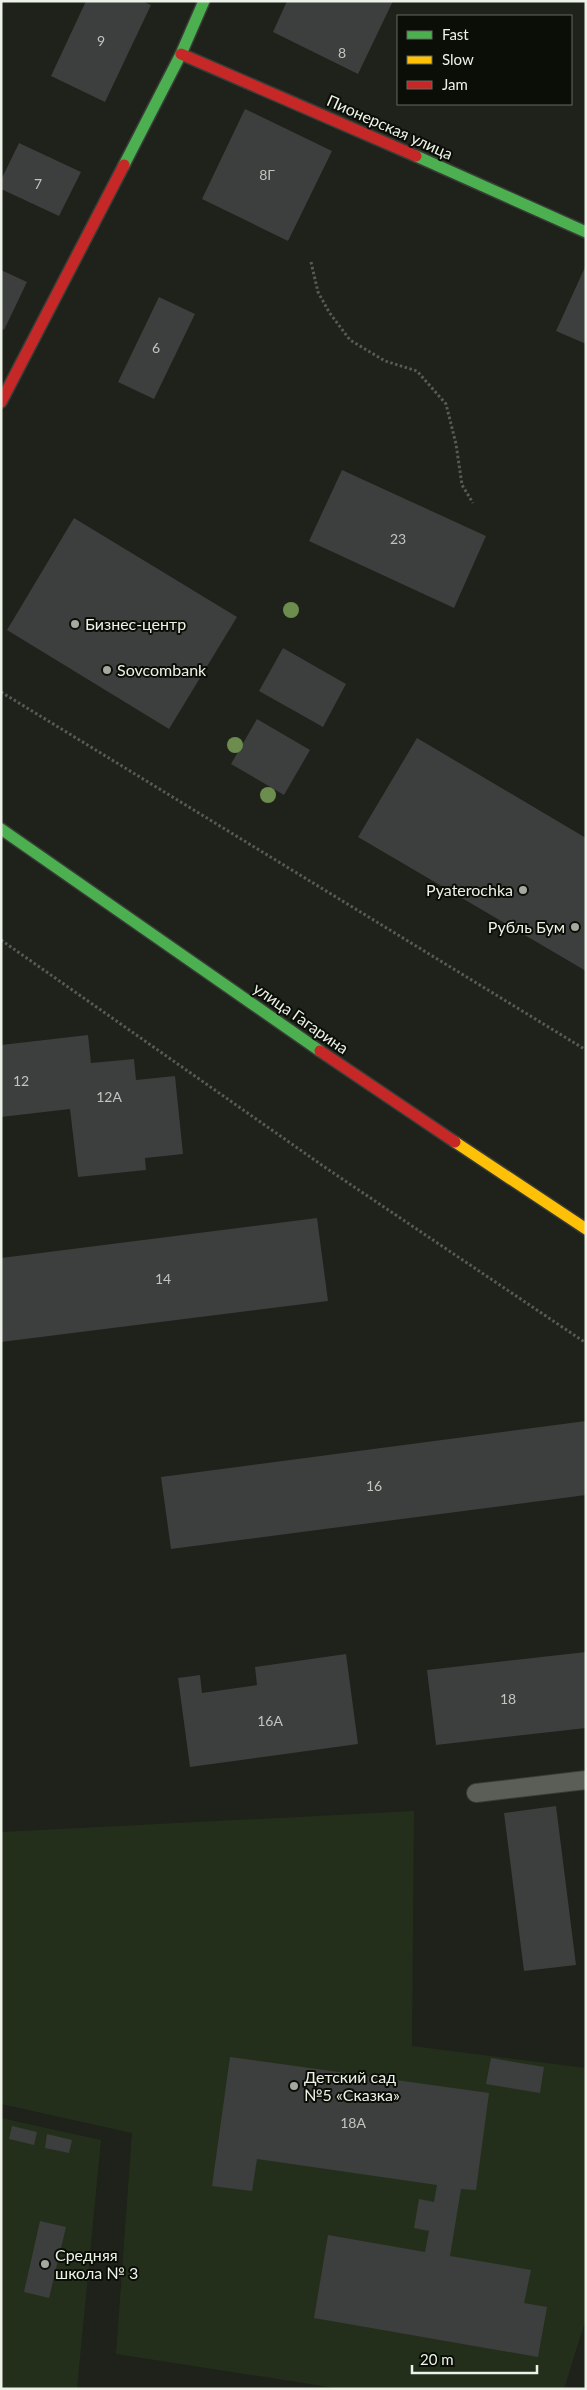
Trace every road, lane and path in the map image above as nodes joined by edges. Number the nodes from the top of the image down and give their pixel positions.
1 (204, 1) edge
2 (181, 54) junction
3 (586, 232) edge
4 (311, 262) dead end
5 (1, 402) edge
6 (473, 503) dead end
7 (1, 692) edge
8 (1, 829) edge
9 (1, 940) edge
10 (586, 1050) edge
11 (586, 1229) edge
12 (586, 1343) edge
13 (586, 1780) edge
14 (476, 1793) dead end

1 - 2 street
2 - 3 street, Пионерская улица
2 - 5 street
4 - 6 path
7 - 10 path
8 - 11 street, улица Гагарина
9 - 12 path
13 - 14 lane

